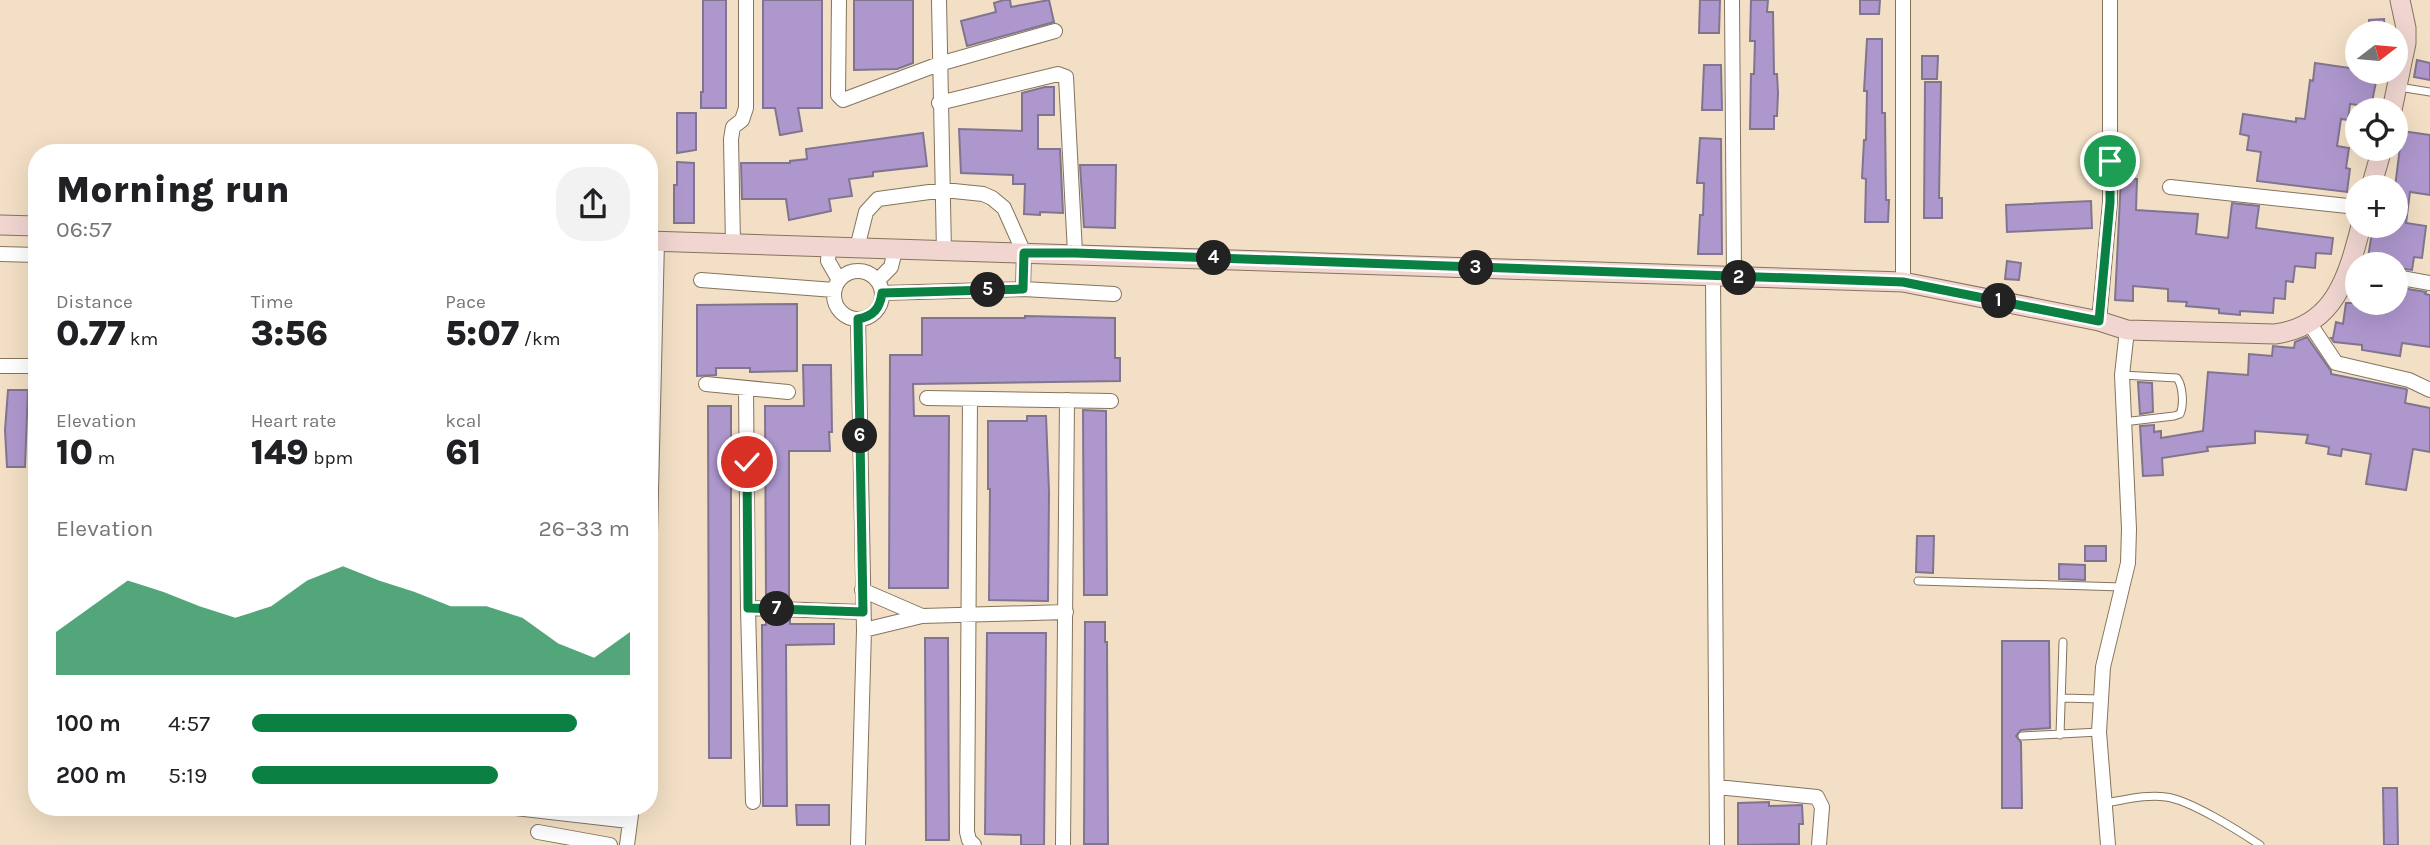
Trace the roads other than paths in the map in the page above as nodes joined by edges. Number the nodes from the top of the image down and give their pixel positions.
1 (747, 0) edge
2 (839, 0) edge
3 (939, 0) edge
4 (1732, 0) edge
5 (1903, 0) edge
6 (2110, 0) edge
7 (2400, 0) edge
8 (1055, 32) dead end
9 (939, 71) junction
10 (2398, 87) junction
11 (2430, 92) edge
12 (2395, 98) edge
13 (940, 100) junction
14 (2170, 187) dead end
15 (944, 190) junction
16 (2345, 206) edge
17 (0, 225) edge
18 (28, 226) edge
19 (658, 241) edge
20 (733, 244) junction
21 (829, 247) junction
22 (857, 248) junction
23 (895, 250) junction
24 (944, 252) junction
25 (1024, 253) junction
26 (1075, 253) junction
27 (0, 254) edge
28 (28, 255) edge
29 (1713, 276) junction
30 (1734, 277) junction
31 (2408, 279) edge
32 (701, 280) dead end
33 (1903, 282) junction
34 (2345, 282) edge
35 (2430, 283) edge
36 (836, 285) junction
37 (880, 286) junction
38 (1023, 289) junction
39 (1114, 295) dead end
40 (858, 319) junction
41 (2099, 321) junction
42 (2310, 324) junction
43 (2127, 330) junction
44 (0, 366) edge
45 (28, 366) edge
46 (2122, 375) junction
47 (706, 384) dead end
48 (746, 388) junction
49 (2430, 390) edge
50 (788, 392) dead end
51 (927, 398) dead end
52 (970, 399) junction
53 (1067, 400) junction
54 (1111, 401) dead end
55 (2123, 422) junction
56 (1918, 581) dead end
57 (2122, 587) junction
58 (862, 590) junction
59 (748, 608) junction
60 (863, 612) junction
61 (1066, 612) junction
62 (969, 615) junction
63 (922, 616) junction
64 (864, 630) junction
65 (2063, 642) dead end
66 (2061, 698) junction
67 (2101, 699) junction
68 (2099, 732) junction
69 (2060, 735) junction
70 (2022, 736) dead end
71 (1717, 787) junction
72 (753, 802) dead end
73 (2104, 803) junction
74 (631, 816) edge
75 (538, 832) dead end
76 (858, 842) edge
77 (610, 845) edge
78 (627, 845) edge
79 (974, 845) edge
80 (1063, 845) edge
81 (1717, 845) edge
82 (1819, 845) edge
83 (2108, 845) edge
84 (2260, 845) edge

1 - 20 street
2 - 9 street
3 - 9 street
4 - 30 street
5 - 33 street
6 - 41 street
7 - 10 street
8 - 9 street
9 - 13 street
10 - 11 lane
10 - 12 street
13 - 15 street
13 - 26 street
14 - 16 street
15 - 22 street
15 - 24 street
15 - 25 street
17 - 18 street
19 - 20 street
20 - 21 street
21 - 22 street
21 - 36 street
22 - 23 street
23 - 24 street
23 - 37 street
24 - 25 street
25 - 26 street
25 - 38 street
26 - 29 street
27 - 28 street
29 - 30 street
29 - 71 street
30 - 33 street
31 - 35 street
32 - 36 street
33 - 41 street
34 - 42 street
36 - 37 street
36 - 40 street
37 - 38 street
37 - 40 street
38 - 39 street
40 - 58 street
41 - 43 street
42 - 43 street
42 - 49 street
43 - 46 street
44 - 45 street
46 - 55 street
46 - 55 lane
47 - 48 street
48 - 50 street
48 - 59 street
51 - 52 street
52 - 53 street
52 - 62 street
53 - 54 street
53 - 61 street
55 - 57 street
56 - 57 lane
57 - 67 street
58 - 60 street
58 - 63 street
59 - 60 street
59 - 72 street
60 - 64 street
61 - 62 street
61 - 80 street
62 - 63 street
62 - 79 street
63 - 64 street
64 - 76 street
65 - 66 lane
66 - 67 lane
66 - 69 lane
67 - 68 street
68 - 69 lane
68 - 73 street
69 - 70 lane
71 - 81 street
71 - 82 street
73 - 83 street
73 - 84 lane
74 - 78 street
75 - 77 street

